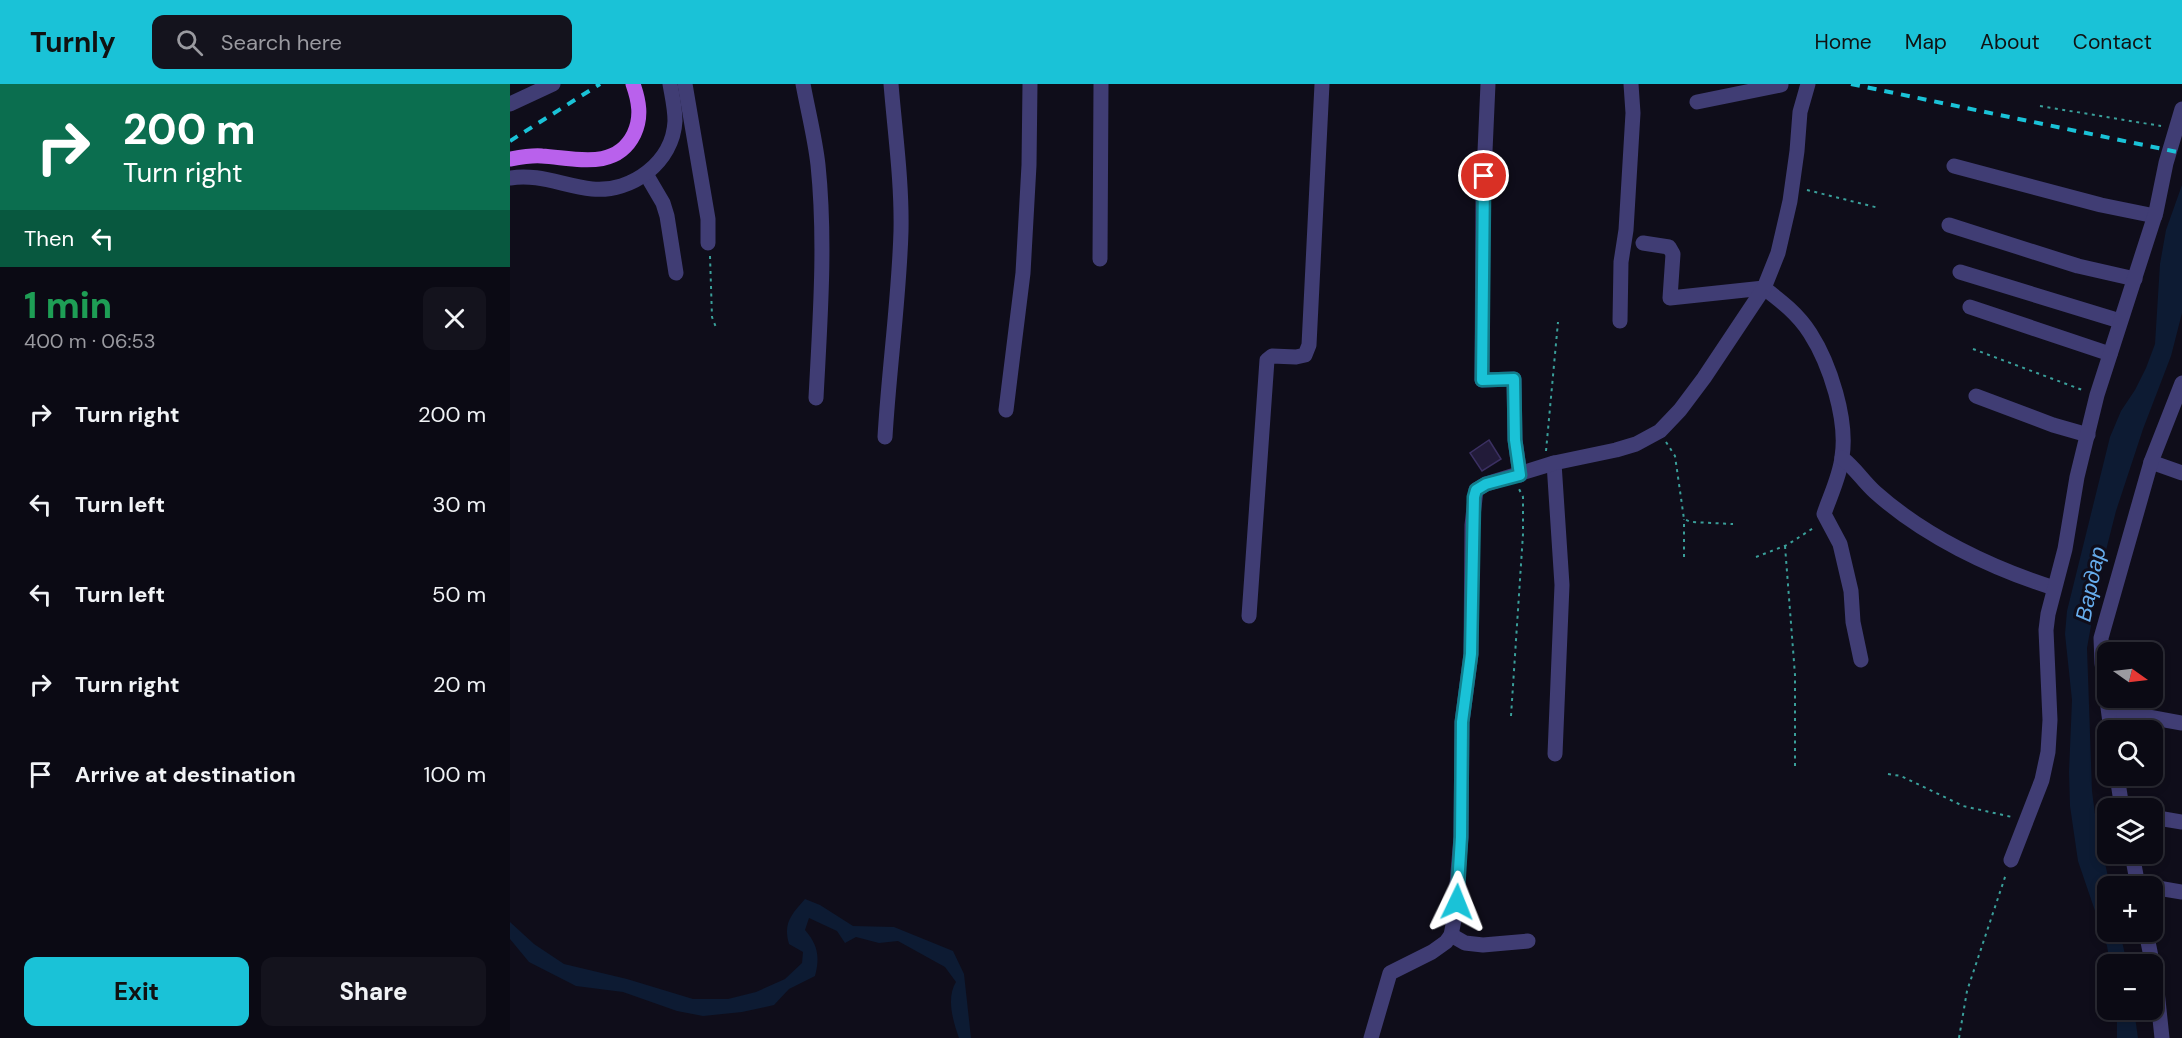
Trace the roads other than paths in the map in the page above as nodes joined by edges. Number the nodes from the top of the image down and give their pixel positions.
1 (553, 84) edge
2 (633, 84) edge
3 (670, 84) edge
4 (685, 84) edge
5 (803, 84) edge
6 (891, 84) edge
7 (1029, 84) edge
8 (1101, 84) edge
9 (1322, 84) edge
10 (1488, 84) edge
11 (1631, 84) edge
12 (1778, 85) edge
13 (1807, 88) edge
14 (512, 98) edge
15 (1698, 102) dead end
16 (2182, 109) edge
17 (510, 159) edge
18 (1954, 166) dead end
19 (646, 174) junction
20 (510, 178) edge
21 (2155, 216) junction
22 (1949, 225) dead end
23 (708, 243) road end
24 (1643, 243) dead end
25 (1100, 259) dead end
26 (1960, 272) dead end
27 (676, 273) dead end
28 (2135, 279) junction
29 (1764, 288) junction
30 (1970, 307) dead end
31 (1620, 321) dead end
32 (2120, 321) junction
33 (2110, 354) junction
34 (2182, 383) edge
35 (1976, 396) dead end
36 (816, 398) dead end
37 (1006, 410) dead end
38 (2088, 435) junction
39 (885, 437) dead end
40 (1842, 458) junction
41 (2151, 462) junction
42 (1549, 465) junction
43 (2182, 473) edge
44 (1517, 476) junction
45 (2054, 588) junction
46 (1250, 616) dead end
47 (1861, 660) dead end
48 (2111, 720) edge
49 (2118, 720) edge
50 (2182, 723) edge
51 (1555, 754) dead end
52 (2163, 819) edge
53 (2182, 822) edge
54 (2011, 860) road end
55 (2163, 889) edge
56 (2182, 892) edge
57 (1451, 935) junction
58 (1528, 941) dead end
59 (2148, 942) edge
60 (1371, 1038) edge
61 (2162, 1038) edge

1 - 14 street
2 - 17 main road
3 - 19 street
4 - 23 street
5 - 36 street
6 - 39 street
7 - 37 street
8 - 25 street
9 - 46 street
10 - 44 street
11 - 31 street
12 - 13 street
12 - 15 street
13 - 29 street
16 - 21 street
18 - 21 street
19 - 20 street
19 - 27 street
21 - 28 street
22 - 28 street
24 - 29 street
26 - 32 street
28 - 32 street
29 - 40 street
29 - 42 street
30 - 33 street
32 - 33 street
33 - 38 street
34 - 41 street
35 - 38 street
38 - 45 street
40 - 45 street
40 - 47 street
41 - 43 street
41 - 48 street
42 - 44 street
42 - 51 street
44 - 57 street
45 - 54 street
49 - 50 street
52 - 53 street
55 - 56 street
57 - 58 street
57 - 60 street
59 - 61 street

